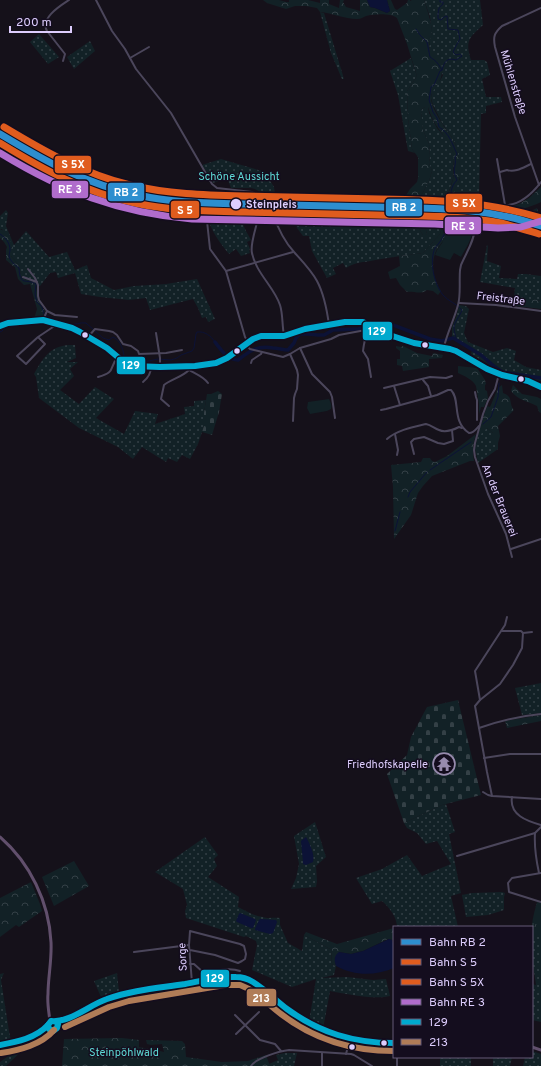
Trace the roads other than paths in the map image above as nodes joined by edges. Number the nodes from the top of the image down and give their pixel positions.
1 (69, 0) edge
2 (96, 0) edge
3 (541, 8) edge
4 (149, 47) dead end
5 (130, 58) junction
6 (63, 61) dead end
7 (497, 159) dead end
8 (531, 164) junction
9 (500, 172) junction
10 (541, 182) edge
11 (539, 185) junction
12 (506, 205) junction
13 (259, 211) junction
14 (207, 221) dead end
15 (293, 252) junction
16 (256, 262) junction
17 (28, 269) dead end
18 (226, 271) junction
19 (23, 277) dead end
20 (37, 282) junction
21 (458, 305) junction
22 (47, 311) junction
23 (541, 311) edge
24 (77, 317) dead end
25 (44, 319) junction
26 (56, 324) junction
27 (329, 325) junction
28 (0, 326) edge
29 (372, 328) junction
30 (156, 333) dead end
31 (284, 336) junction
32 (38, 337) junction
33 (88, 337) junction
34 (247, 342) junction
35 (444, 347) junction
36 (300, 348) junction
37 (182, 350) dead end
38 (262, 352) junction
39 (159, 354) junction
40 (290, 354) junction
41 (118, 357) junction
42 (250, 363) dead end
43 (189, 366) junction
44 (151, 367) junction
45 (160, 367) junction
46 (189, 370) junction
47 (499, 374) junction
48 (452, 376) dead end
49 (98, 377) dead end
50 (371, 377) dead end
51 (423, 379) junction
52 (143, 382) dead end
53 (208, 383) dead end
54 (394, 386) junction
55 (541, 387) edge
56 (384, 388) dead end
57 (475, 392) dead end
58 (431, 396) junction
59 (400, 405) junction
60 (169, 406) dead end
61 (381, 410) dead end
62 (335, 418) dead end
63 (481, 420) junction
64 (294, 421) dead end
65 (480, 425) junction
66 (462, 428) junction
67 (452, 430) junction
68 (395, 434) junction
69 (387, 439) dead end
70 (414, 454) dead end
71 (397, 455) dead end
72 (541, 539) edge
73 (511, 549) junction
74 (512, 557) dead end
75 (507, 617) dead end
76 (502, 630) junction
77 (532, 632) dead end
78 (523, 633) junction
79 (480, 700) junction
80 (541, 714) edge
81 (479, 728) junction
82 (541, 754) edge
83 (484, 758) junction
84 (483, 792) dead end
85 (492, 796) junction
86 (512, 797) junction
87 (541, 799) edge
88 (541, 826) edge
89 (535, 833) junction
90 (0, 837) edge
91 (457, 856) dead end
92 (540, 873) edge
93 (541, 902) edge
94 (189, 945) junction
95 (190, 950) junction
96 (134, 952) dead end
97 (190, 964) junction
98 (240, 971) dead end
99 (192, 983) junction
100 (259, 1012) dead end
101 (235, 1015) dead end
102 (64, 1019) junction
103 (52, 1022) junction
104 (245, 1025) junction
105 (58, 1026) junction
106 (49, 1029) junction
107 (40, 1032) junction
108 (236, 1034) dead end
109 (350, 1039) junction
110 (393, 1043) edge
111 (0, 1045) edge
112 (281, 1051) junction
113 (322, 1053) junction
114 (346, 1054) junction
115 (251, 1066) edge
116 (322, 1066) edge
117 (372, 1066) edge

1 - 6 street
2 - 5 street
3 - 8 street, Mühlenstraße
4 - 5 street
5 - 13 street
7 - 9 street
8 - 9 street
8 - 11 street, Mühlenstraße
9 - 12 street
10 - 11 street
11 - 12 street
12 - 21 street
13 - 15 street
13 - 16 street
14 - 18 street
15 - 16 street
15 - 27 street
16 - 18 street
16 - 31 street
17 - 20 street
18 - 34 street
19 - 20 street
20 - 22 street
21 - 23 street, Freistraße
21 - 35 street
22 - 24 street
22 - 25 street
25 - 26 main road
25 - 28 main road
26 - 32 street
26 - 33 main road
27 - 29 main road
27 - 31 main road
29 - 35 main road
29 - 36 street
29 - 50 street
30 - 39 street
31 - 34 main road
32 - 32 street
33 - 39 street
33 - 41 main road
34 - 38 street
34 - 43 main road
35 - 47 main road
36 - 40 street
36 - 62 street
37 - 39 street
38 - 40 street
38 - 42 street
39 - 45 street
40 - 64 street
41 - 44 main road
41 - 49 street
43 - 45 main road
43 - 46 street
44 - 45 main road
44 - 52 street
46 - 53 street
46 - 60 street
47 - 55 main road
47 - 63 street, An der Brauerei
48 - 51 street
51 - 54 street
51 - 58 street
54 - 56 street
54 - 59 street
57 - 63 street
58 - 59 street
58 - 66 street
59 - 61 street
63 - 65 street, An der Brauerei
65 - 66 street
65 - 73 street, An der Brauerei
66 - 67 street
67 - 68 street
67 - 70 street
68 - 69 street
68 - 71 street
72 - 73 street
73 - 74 street, An der Brauerei
75 - 76 street
76 - 78 street
76 - 79 street
77 - 78 street
78 - 79 street
79 - 81 street
80 - 81 street
81 - 83 street
82 - 83 street
83 - 85 street
84 - 85 street
85 - 86 street
86 - 87 street
86 - 88 street
88 - 89 street
89 - 91 street
89 - 92 street
90 - 103 main road
92 - 93 street
94 - 95 street, Sorge
94 - 95 street, Sorge
94 - 96 street
95 - 97 street, Sorge
97 - 98 street
97 - 99 street, Sorge
99 - 102 main road
99 - 109 main road
100 - 104 street
101 - 104 street
102 - 103 main road
102 - 105 main road
103 - 105 main road
103 - 106 main road
103 - 107 main road
104 - 108 street
104 - 112 street
105 - 106 main road
106 - 107 main road
107 - 111 main road
109 - 110 main road
109 - 114 street
112 - 113 street
112 - 115 street
113 - 114 street
113 - 116 street
114 - 117 street

